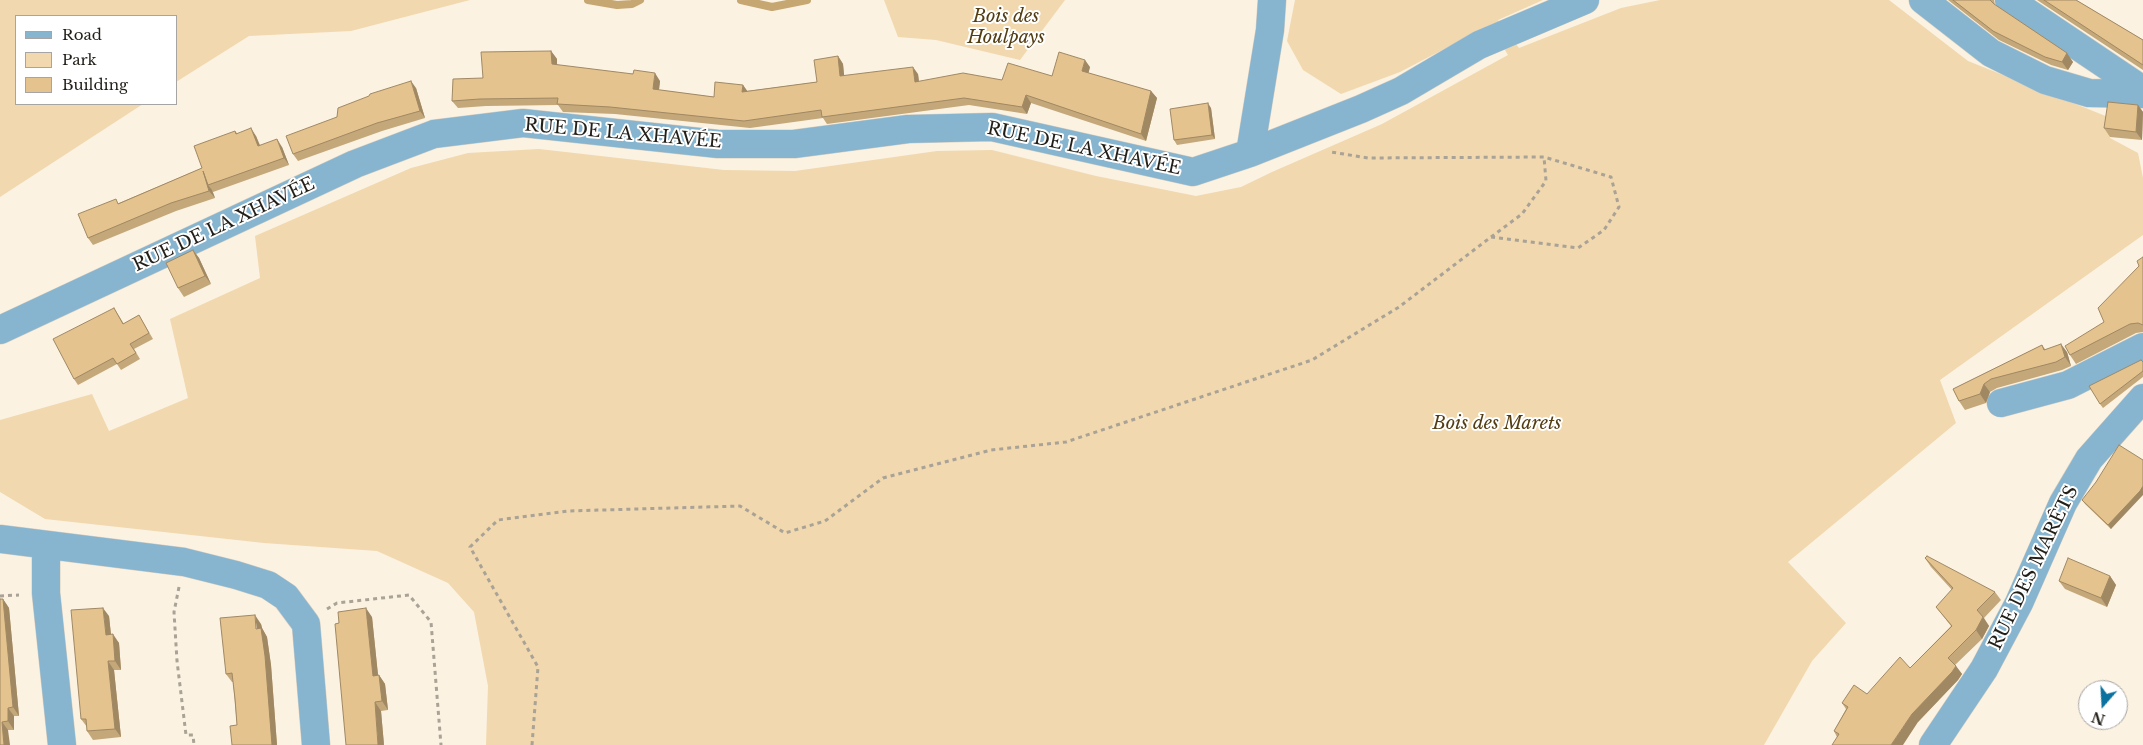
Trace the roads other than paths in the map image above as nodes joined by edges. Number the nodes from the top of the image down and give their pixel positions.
1 (1272, 0) edge
2 (1585, 0) edge
3 (1923, 0) edge
4 (2009, 0) edge
5 (2143, 90) edge
6 (2143, 94) edge
7 (1250, 153) junction
8 (0, 330) edge
9 (2143, 347) edge
10 (2143, 398) edge
11 (2001, 404) dead end
12 (0, 539) edge
13 (46, 545) junction
14 (62, 745) edge
15 (316, 745) edge
16 (1932, 745) edge

1 - 7 street
2 - 7 street, RUE DE LA XHAVÉE
3 - 6 street
4 - 5 street
7 - 8 street, RUE DE LA XHAVÉE
9 - 11 street
10 - 16 street, RUE DES MARÊTS
12 - 13 street
13 - 14 street
13 - 15 street

